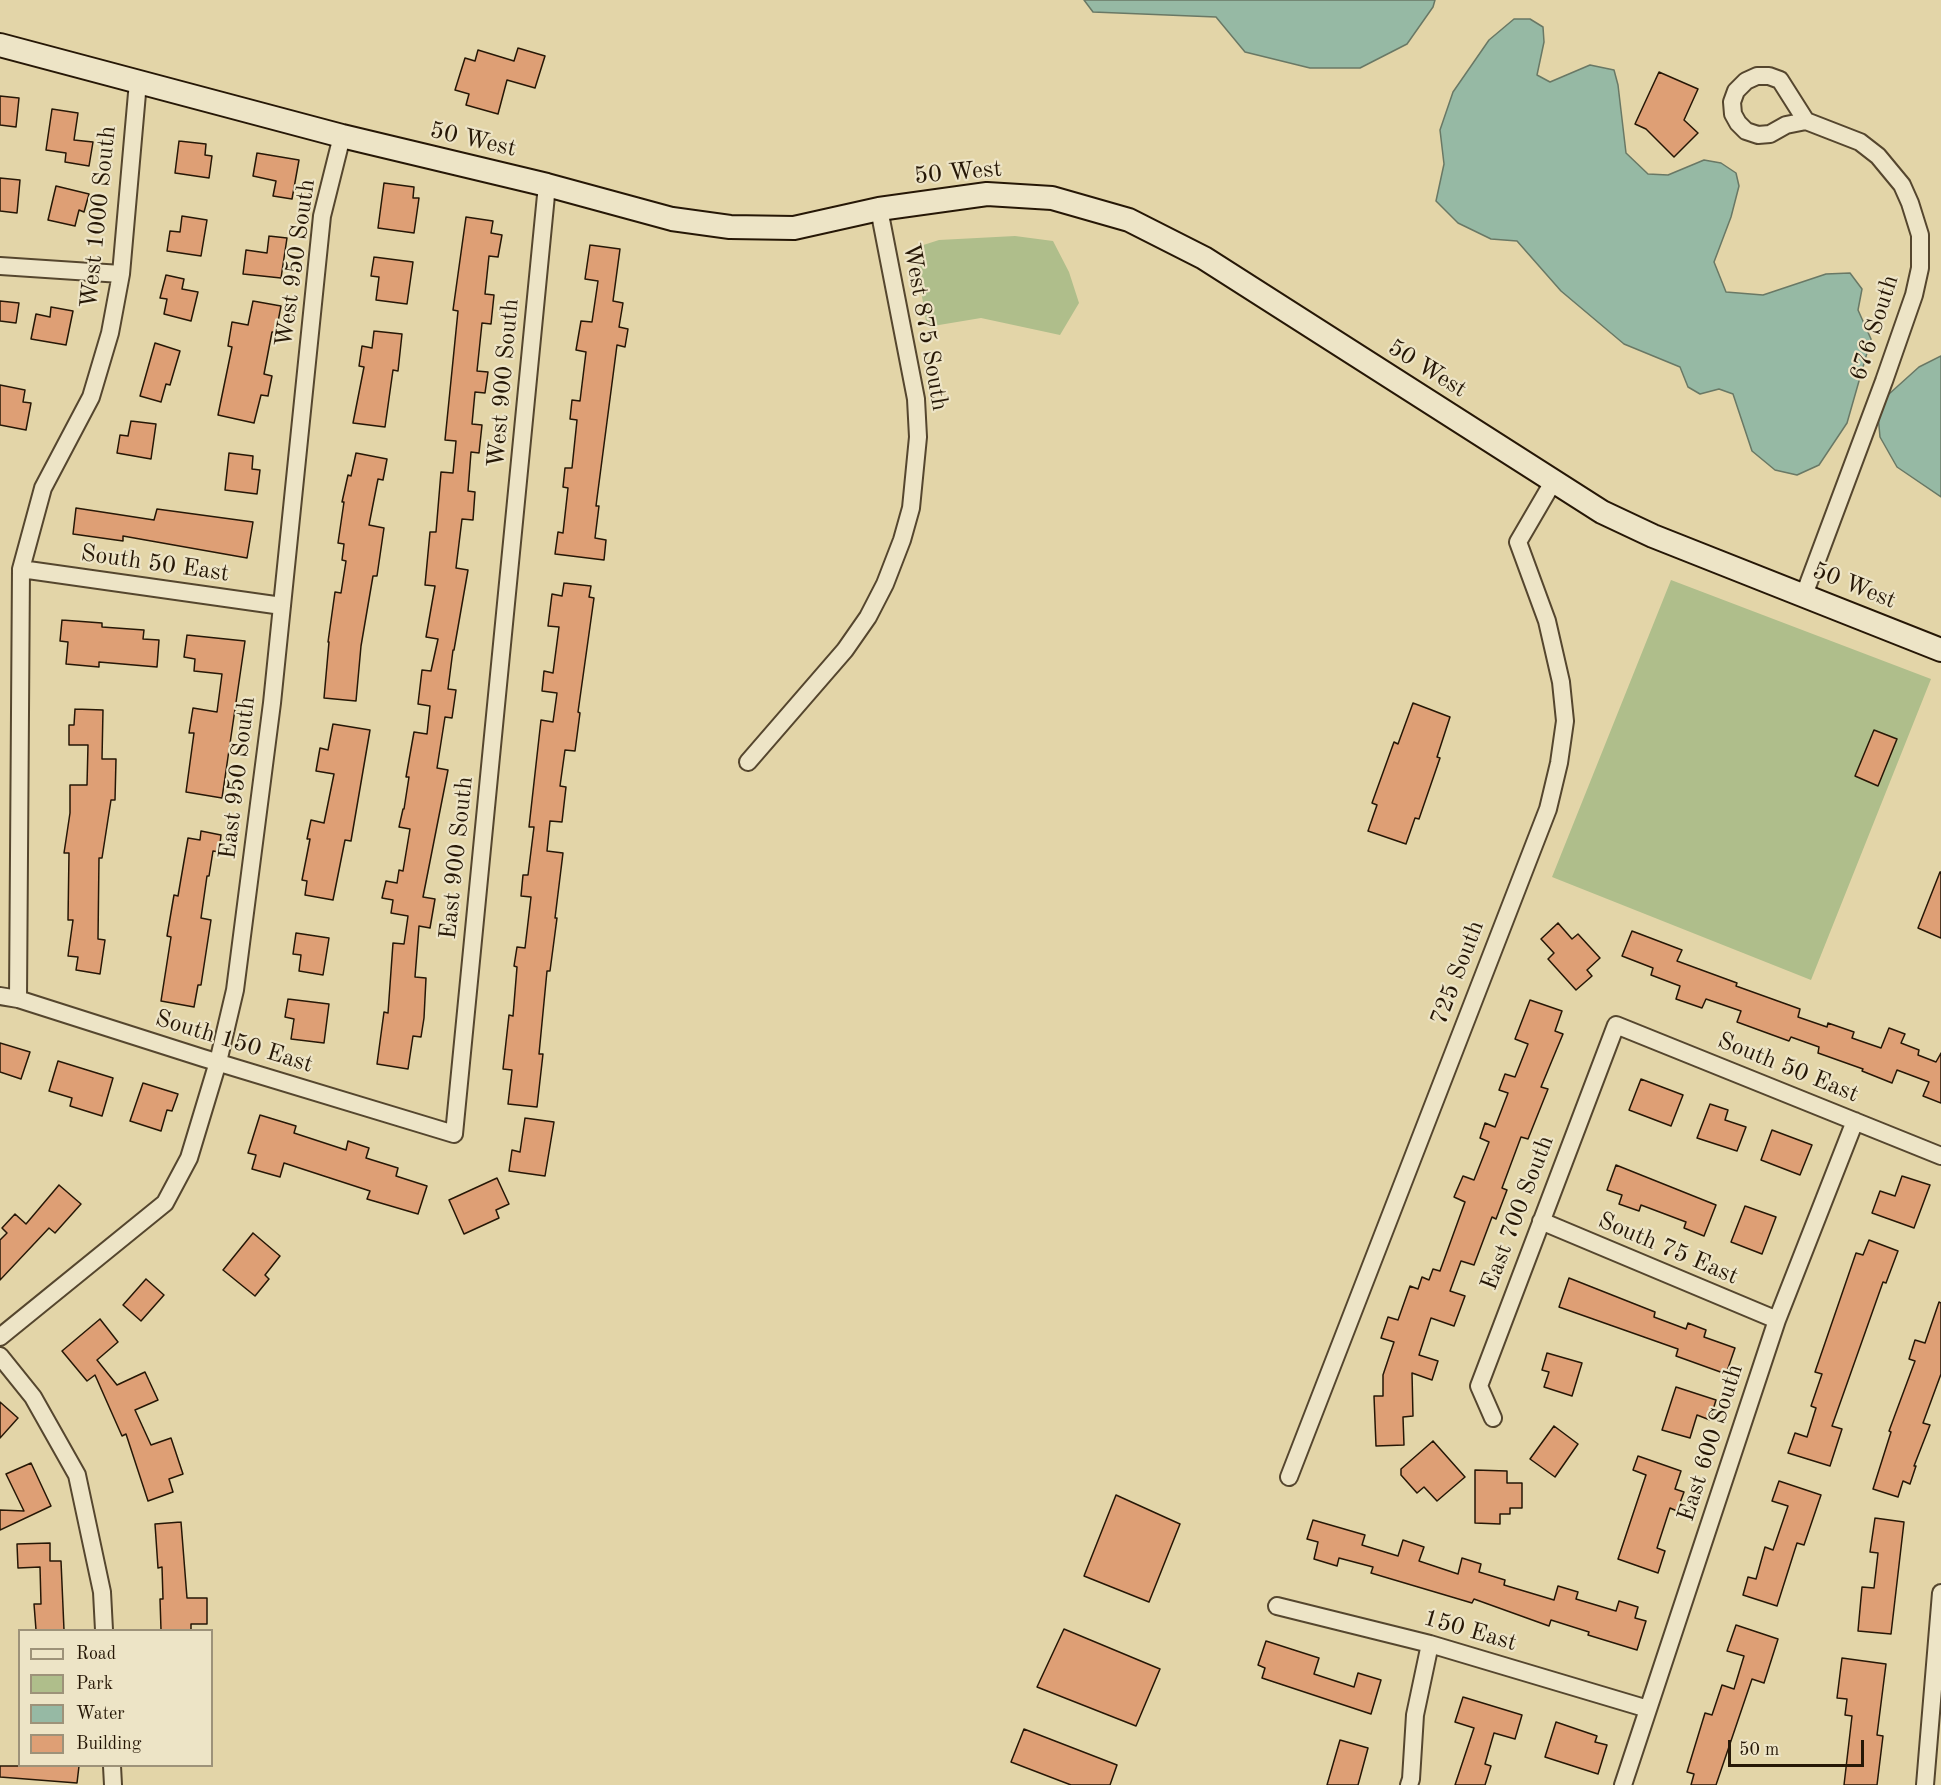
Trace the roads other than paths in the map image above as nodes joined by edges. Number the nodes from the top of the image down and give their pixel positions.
1 (0, 45) edge
2 (138, 82) junction
3 (1806, 121) dead end
4 (342, 136) junction
5 (547, 185) junction
6 (879, 209) junction
7 (0, 266) edge
8 (121, 274) junction
9 (303, 398) joint
10 (1553, 482) junction
11 (21, 569) junction
12 (508, 586) joint
13 (1804, 595) junction
14 (282, 606) junction
15 (1941, 650) edge
16 (748, 762) dead end
17 (0, 996) edge
18 (18, 999) junction
19 (1617, 1025) joint
20 (218, 1062) junction
21 (1855, 1121) junction
22 (454, 1134) joint
23 (1941, 1156) edge
24 (1541, 1221) junction
25 (1777, 1320) junction
26 (0, 1337) edge
27 (0, 1356) edge
28 (1492, 1418) dead end
29 (1289, 1477) dead end
30 (1941, 1593) edge
31 (1277, 1606) dead end
32 (104, 1629) edge
33 (1430, 1644) junction
34 (1648, 1709) junction
35 (112, 1767) edge
36 (113, 1785) edge
37 (1408, 1785) edge
38 (1623, 1785) edge
39 (1925, 1785) edge

1 - 2 street, 50 West
2 - 4 street, 50 West
2 - 8 street, West 1000 South
3 - 13 street, 676 South
4 - 5 street, 50 West
4 - 9 street, West 950 South
5 - 6 street, 50 West
5 - 12 street, West 900 South
6 - 10 street, 50 West
6 - 16 street, West 875 South
7 - 8 street
8 - 11 street, West 1000 South
9 - 14 street, East 950 South
10 - 13 street, 50 West
10 - 29 street, 725 South
11 - 14 street, South 50 East
11 - 18 street, West 1000 South
12 - 22 street, East 900 South
13 - 15 street, 50 West
14 - 20 street, East 950 South
17 - 18 street, South 150 East
18 - 20 street, South 150 East
19 - 21 street, South 50 East
19 - 24 street, East 700 South
20 - 22 street, South 150 East
20 - 26 street, East 950 South
21 - 23 street, South 50 East
21 - 25 street, East 600 South
24 - 25 street, South 75 East
24 - 28 street, East 700 South
25 - 34 street, East 600 South
27 - 32 street
30 - 39 street
31 - 33 street, 150 East
33 - 34 street, 150 East
33 - 37 street
34 - 38 street, East 600 South
35 - 36 street

